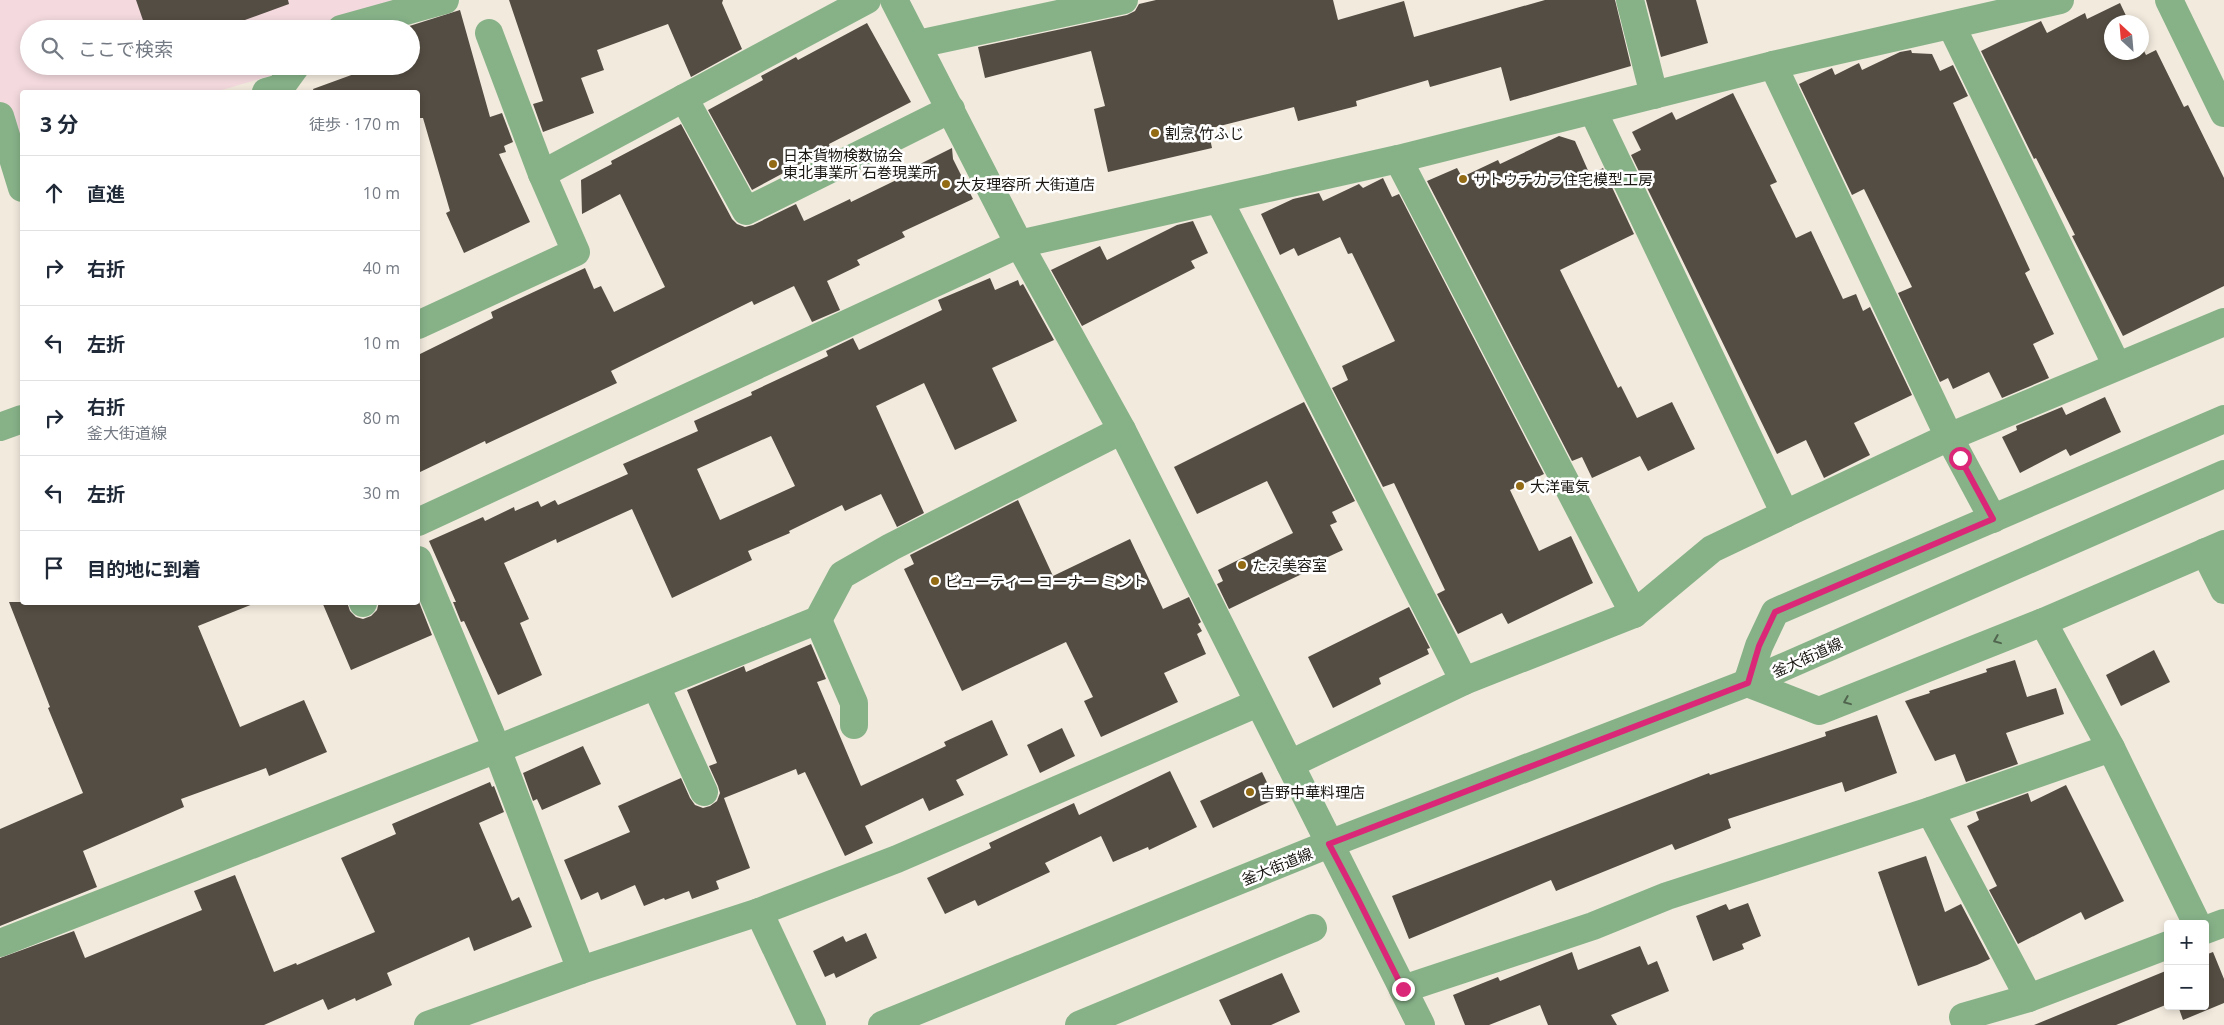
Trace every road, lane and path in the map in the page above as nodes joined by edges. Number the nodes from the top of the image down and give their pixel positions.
1 (445, 0) edge
2 (866, 0) edge
3 (894, 0) edge
4 (1124, 0) edge
5 (1630, 0) edge
6 (2060, 0) edge
7 (2168, 0) edge
8 (1092, 4) edge
9 (373, 20) edge
10 (1951, 25) junction
11 (489, 33) dead end
12 (918, 44) junction
13 (1773, 66) junction
14 (289, 75) edge
15 (273, 90) edge
16 (1654, 95) junction
17 (684, 98) junction
18 (951, 110) junction
19 (1593, 111) junction
20 (2224, 113) edge
21 (0, 116) edge
22 (1398, 159) junction
23 (15, 172) edge
24 (542, 174) junction
25 (1219, 200) junction
26 (1019, 244) junction
27 (2224, 322) edge
28 (420, 324) edge
29 (2117, 366) junction
30 (2224, 419) edge
31 (20, 421) edge
32 (0, 427) edge
33 (1122, 430) junction
34 (1950, 438) junction
35 (2224, 474) edge
36 (1786, 514) junction
37 (1993, 519) junction
38 (420, 521) edge
39 (2214, 548) edge
40 (420, 565) edge
41 (2224, 590) edge
42 (1634, 614) junction
43 (818, 620) junction
44 (2043, 622) junction
45 (1464, 681) junction
46 (1748, 683) junction
47 (656, 686) junction
48 (1258, 704) junction
49 (854, 725) dead end
50 (2111, 748) junction
51 (497, 749) junction
52 (1290, 764) junction
53 (704, 792) dead end
54 (1930, 811) junction
55 (1329, 844) junction
56 (759, 912) junction
57 (2195, 920) edge
58 (2224, 923) edge
59 (1313, 928) dead end
60 (2209, 929) edge
61 (0, 943) edge
62 (2164, 947) edge
63 (581, 970) junction
64 (1403, 989) junction
65 (2029, 998) junction
66 (428, 1025) edge
67 (812, 1025) edge
68 (882, 1025) edge
69 (1079, 1025) edge
70 (1421, 1025) edge
71 (1966, 1025) edge

1 - 9 street
2 - 17 street
3 - 12 street
4 - 8 street
5 - 16 street
6 - 10 street
7 - 20 street
8 - 12 street
10 - 13 street
10 - 29 street
11 - 24 street
12 - 18 street
13 - 16 street
13 - 34 street
14 - 15 street
16 - 19 street
17 - 18 street
17 - 24 street
18 - 26 street
19 - 22 street
19 - 36 street
21 - 23 street
22 - 25 street
22 - 42 street
24 - 28 street
25 - 26 street
25 - 45 street
26 - 33 street
26 - 38 street
27 - 29 street
29 - 34 street
30 - 37 street
31 - 32 street
33 - 43 street
33 - 48 street
34 - 36 street
34 - 37 street
35 - 46 street, 釜大街道線
36 - 42 street
37 - 46 street
39 - 41 street
39 - 44 street
40 - 51 street
42 - 45 street
43 - 47 street
43 - 49 street
44 -> 46 street
44 - 50 street
45 - 52 street
46 - 55 street, 釜大街道線
47 - 51 street
47 - 53 street
48 - 52 street
48 - 56 street
50 - 54 street
50 - 57 street
51 - 61 street
51 - 63 street
52 - 55 street
54 - 64 street
54 - 65 street
55 - 64 street
55 - 68 street, 釜大街道線
56 - 63 street
56 - 67 street
58 - 60 street
59 - 69 street
62 - 65 street
63 - 66 street
64 - 70 street
65 - 71 street

